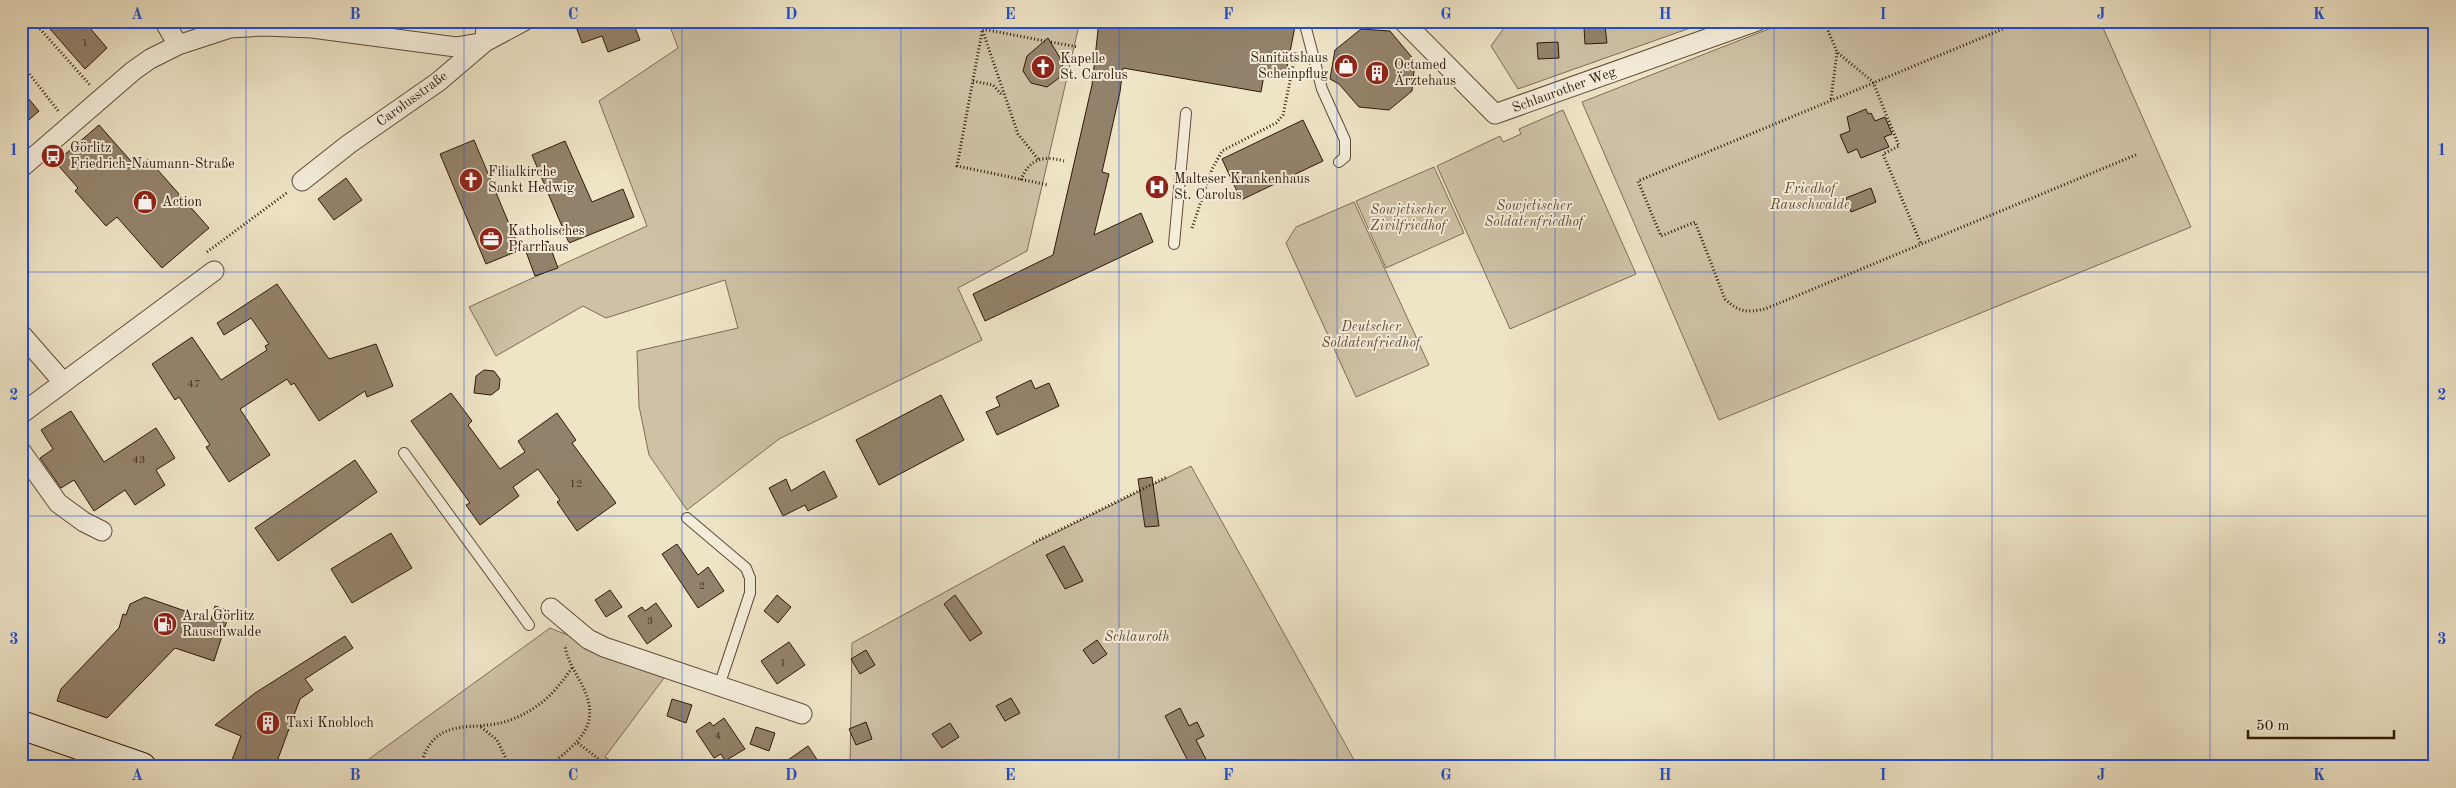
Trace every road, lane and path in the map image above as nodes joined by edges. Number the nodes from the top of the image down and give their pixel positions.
1 (33, 21) edge
2 (164, 21) edge
3 (486, 21) edge
4 (524, 21) edge
5 (984, 21) edge
6 (1403, 21) edge
7 (1757, 21) edge
8 (1824, 21) edge
9 (2022, 21) edge
10 (1305, 25) edge
11 (982, 29) junction
12 (1046, 41) dead end
13 (485, 42) junction
14 (1051, 42) dead end
15 (178, 45) junction
16 (1078, 47) dead end
17 (1837, 52) junction
18 (21, 63) edge
19 (973, 81) junction
20 (1873, 82) junction
21 (102, 99) junction
22 (1004, 99) junction
23 (1831, 100) junction
24 (1186, 113) dead end
25 (71, 126) junction
26 (2138, 154) dead end
27 (1038, 159) junction
28 (1064, 160) dead end
29 (1339, 162) dead end
30 (21, 168) edge
31 (1021, 180) junction
32 (302, 181) dead end
33 (1048, 185) dead end
34 (1189, 236) dead end
35 (1174, 244) dead end
36 (1921, 244) junction
37 (214, 271) dead end
38 (21, 334) edge
39 (63, 382) junction
40 (21, 414) edge
41 (21, 451) edge
42 (404, 453) dead end
43 (1167, 477) dead end
44 (687, 518) dead end
45 (102, 531) dead end
46 (1033, 543) dead end
47 (551, 608) dead end
48 (529, 625) dead end
49 (719, 686) junction
50 (802, 714) dead end
51 (21, 725) edge
52 (481, 726) junction
53 (578, 743) junction
54 (142, 767) edge
55 (420, 767) edge
56 (510, 767) edge
57 (548, 767) edge
58 (609, 767) edge

1 - 21 path
2 - 15 street
3 - 13 street
4 - 13 street, Carolusstraße
5 - 11 path
6 - 7 street, Schlaurother Weg
8 - 17 path
9 - 20 path
10 - 29 lane
10 - 34 path
11 - 12 path
11 - 19 path
11 - 22 path
13 - 15 street
13 - 32 street, Carolusstraße
14 - 16 path
15 - 21 street
17 - 20 path
17 - 23 path
18 - 25 path
19 - 22 path
19 - 31 path
20 - 23 path
20 - 36 path
21 - 25 street
22 - 27 path
23 - 36 path
24 - 35 lane
25 - 30 street
26 - 36 path
27 - 28 path
27 - 31 path
31 - 33 path
37 - 39 street
38 - 39 street
39 - 40 street
41 - 45 street
42 - 48 lane
43 - 46 path
44 - 49 lane
47 - 49 street
49 - 50 street
51 - 54 street
52 - 53 path
52 - 55 path
52 - 56 path
53 - 57 path
53 - 58 path

